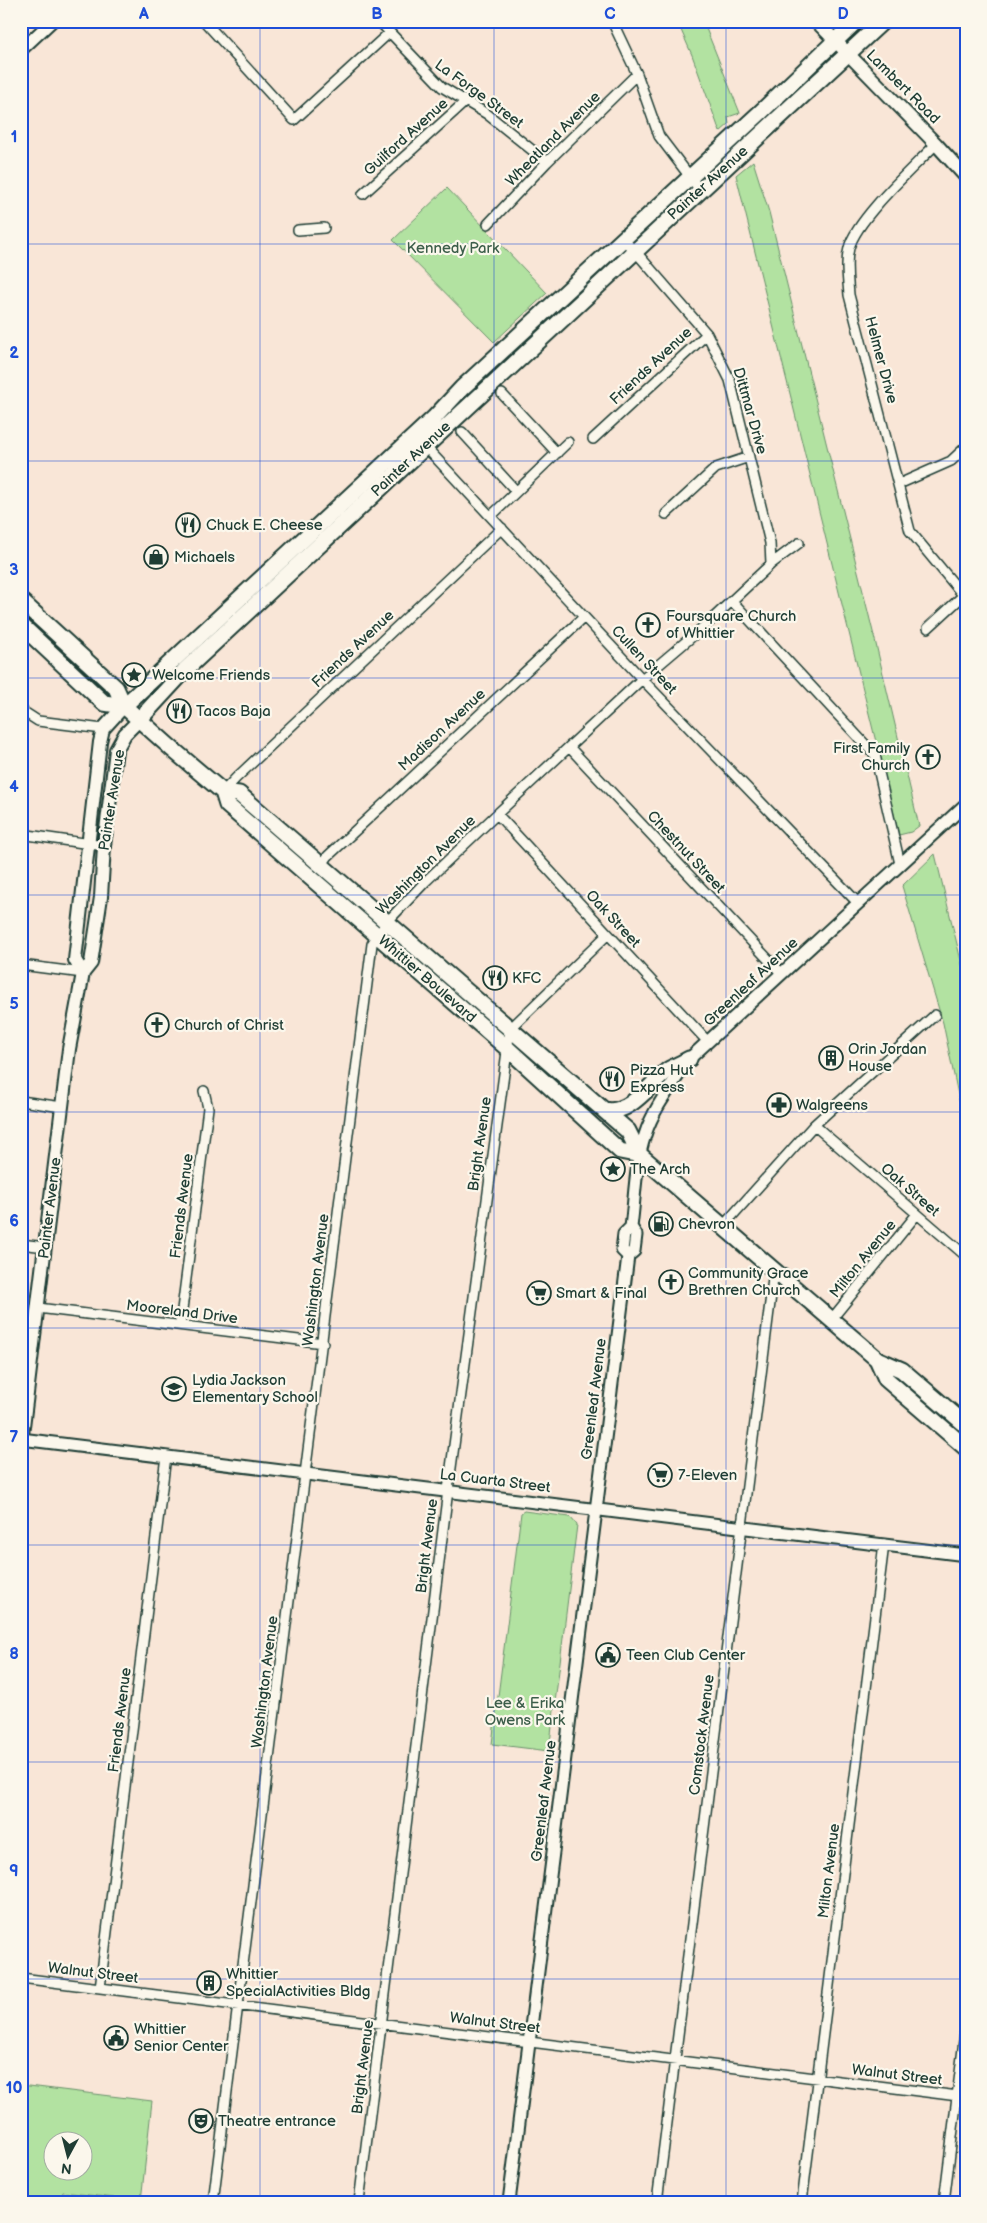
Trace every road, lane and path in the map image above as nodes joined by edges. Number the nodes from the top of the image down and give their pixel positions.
1 (52, 21) edge
2 (204, 21) edge
3 (379, 21) edge
4 (612, 21) edge
5 (816, 21) edge
6 (856, 21) edge
7 (882, 21) edge
8 (389, 33) junction
9 (835, 41) junction
10 (21, 50) edge
11 (848, 54) junction
12 (637, 74) junction
13 (466, 101) junction
14 (936, 144) junction
15 (547, 162) junction
16 (690, 176) junction
17 (966, 177) edge
18 (700, 190) junction
19 (363, 194) dead end
20 (488, 224) dead end
21 (324, 228) dead end
22 (298, 230) dead end
23 (623, 240) junction
24 (635, 251) junction
25 (707, 334) junction
26 (502, 394) dead end
27 (462, 432) dead end
28 (414, 434) junction
29 (593, 439) dead end
30 (568, 442) dead end
31 (424, 446) junction
32 (966, 447) edge
33 (557, 453) junction
34 (749, 457) junction
35 (380, 468) junction
36 (899, 484) junction
37 (516, 490) junction
38 (354, 512) junction
39 (666, 514) dead end
40 (491, 516) junction
41 (502, 528) junction
42 (799, 543) dead end
43 (771, 564) junction
44 (965, 594) edge
45 (21, 601) edge
46 (732, 601) junction
47 (584, 616) junction
48 (21, 625) edge
49 (928, 628) dead end
50 (642, 679) junction
51 (124, 706) junction
52 (21, 710) edge
53 (139, 720) junction
54 (104, 729) junction
55 (570, 748) junction
56 (223, 792) junction
57 (966, 804) edge
58 (497, 814) junction
59 (21, 834) edge
60 (87, 844) junction
61 (104, 846) junction
62 (900, 864) junction
63 (321, 866) junction
64 (858, 902) junction
65 (387, 922) junction
66 (608, 934) junction
67 (378, 936) junction
68 (21, 965) edge
69 (83, 973) junction
70 (782, 974) junction
71 (935, 1015) dead end
72 (510, 1029) junction
73 (708, 1042) junction
74 (507, 1048) junction
75 (689, 1059) junction
76 (204, 1091) dead end
77 (21, 1101) edge
78 (62, 1107) junction
79 (604, 1110) junction
80 (814, 1125) junction
81 (640, 1155) junction
82 (917, 1214) junction
83 (723, 1226) junction
84 (21, 1244) edge
85 (45, 1247) junction
86 (966, 1256) edge
87 (774, 1271) junction
88 (38, 1308) junction
89 (831, 1320) junction
90 (180, 1325) junction
91 (323, 1343) junction
92 (26, 1355) edge
93 (877, 1359) junction
94 (966, 1425) edge
95 (22, 1439) edge
96 (21, 1443) edge
97 (966, 1448) edge
98 (166, 1456) junction
99 (305, 1473) junction
100 (448, 1490) junction
101 (596, 1509) junction
102 (742, 1527) junction
103 (884, 1544) junction
104 (966, 1555) edge
105 (21, 1978) edge
106 (100, 1988) junction
107 (238, 2005) junction
108 (382, 2024) junction
109 (966, 2024) edge
110 (529, 2041) junction
111 (675, 2060) junction
112 (818, 2078) junction
113 (961, 2097) edge
114 (213, 2202) edge
115 (359, 2202) edge
116 (509, 2202) edge
117 (657, 2202) edge
118 (802, 2202) edge
119 (944, 2202) edge

1 - 10 street
2 - 8 street
3 - 8 street, La Forge Street
4 - 12 street
5 - 9 main road, Lambert Road
6 - 9 main road, Painter Avenue
7 - 11 main road, Painter Avenue
8 - 13 street, La Forge Street
9 - 11 main road, Lambert Road
9 - 16 main road, Painter Avenue
11 - 14 main road, Lambert Road
11 - 18 main road, Painter Avenue
12 - 15 street, Wheatland Avenue
12 - 16 street
13 - 15 street, La Forge Street
13 - 19 street, Guilford Avenue
14 - 17 main road, Lambert Road
14 - 36 street, Helmer Drive
15 - 20 street, Wheatland Avenue
16 - 18 street
16 - 23 main road, Painter Avenue
18 - 24 main road, Painter Avenue
21 - 22 street
23 - 24 street, Dittmar Drive
23 - 28 main road, Painter Avenue
24 - 25 street, Dittmar Drive
24 - 31 main road, Painter Avenue
25 - 29 street, Friends Avenue
25 - 34 street, Dittmar Drive
26 - 33 street
27 - 37 street
28 - 31 street, Cullen Street
28 - 35 main road, Painter Avenue
30 - 33 street
31 - 38 main road, Painter Avenue
31 - 40 street, Cullen Street
32 - 36 street
33 - 37 street
34 - 39 street
34 - 43 street, Dittmar Drive
35 - 38 main road
35 - 51 main road, Painter Avenue
36 - 44 street, Helmer Drive
37 - 40 street
38 - 53 main road, Painter Avenue
40 - 41 street, Cullen Street
41 - 47 street, Cullen Street
41 - 56 street, Friends Avenue
42 - 43 street, Washington Avenue
43 - 46 street, Washington Avenue
44 - 49 street
45 - 51 main road, Whittier Boulevard
46 - 50 street, Washington Avenue
46 - 62 street
47 - 50 street, Cullen Street
47 - 63 street, Madison Avenue
48 - 51 main road, Whittier Boulevard
50 - 55 street, Washington Avenue
50 - 64 street, Cullen Street
51 - 53 main road, Whittier Boulevard
51 - 54 main road, Painter Avenue
52 - 54 street
53 - 56 main road, Whittier Boulevard
53 - 61 main road, Painter Avenue
54 - 60 main road, Painter Avenue
55 - 58 street, Washington Avenue
55 - 70 street, Chestnut Street
56 - 63 main road, Whittier Boulevard
56 - 67 main road, Whittier Boulevard
57 - 62 street, Greenleaf Avenue
58 - 65 street, Washington Avenue
58 - 66 street, Oak Street
59 - 60 street
60 - 61 street
60 - 69 main road, Painter Avenue
61 - 69 main road, Painter Avenue
62 - 64 street, Greenleaf Avenue
63 - 65 main road, Whittier Boulevard
64 - 70 street, Greenleaf Avenue
65 - 67 street, Washington Avenue
65 - 72 main road, Whittier Boulevard
66 - 72 street
66 - 73 street, Oak Street
67 - 74 main road, Whittier Boulevard
67 - 91 street, Washington Avenue
68 - 69 street
69 - 78 main road, Painter Avenue
70 - 73 street, Greenleaf Avenue
71 - 80 street
72 - 74 street, Bright Avenue
72 - 79 main road, Whittier Boulevard
73 - 75 street, Greenleaf Avenue
74 - 81 main road, Whittier Boulevard
74 - 100 street, Bright Avenue
75 - 79 main road
75 - 81 street, Greenleaf Avenue
76 - 90 street, Friends Avenue
77 - 78 street
78 - 85 main road, Painter Avenue
79 - 81 main road, Whittier Boulevard
80 - 82 street, Oak Street
80 - 83 street
81 - 83 main road, Whittier Boulevard
81 - 101 street, Greenleaf Avenue
82 - 86 street, Oak Street
82 - 89 street, Milton Avenue
83 - 87 main road, Whittier Boulevard
84 - 85 street
85 - 88 main road, Painter Avenue
87 - 89 main road, Whittier Boulevard
87 - 102 street, Comstock Avenue
88 - 90 street, Mooreland Drive
88 - 92 main road, Painter Avenue
89 - 93 main road, Whittier Boulevard
90 - 91 street, Mooreland Drive
91 - 99 street, Washington Avenue
92 - 95 main road, Painter Avenue
93 - 94 main road, Whittier Boulevard
93 - 97 main road, Whittier Boulevard
95 - 96 main road, Painter Avenue
95 - 98 street, La Cuarta Street
98 - 99 street, La Cuarta Street
98 - 106 street, Friends Avenue
99 - 100 street, La Cuarta Street
99 - 107 street, Washington Avenue
100 - 101 street, La Cuarta Street
100 - 108 street, Bright Avenue
101 - 102 street, La Cuarta Street
101 - 110 street, Greenleaf Avenue
102 - 103 street, La Cuarta Street
102 - 111 street, Comstock Avenue
103 - 104 street, La Cuarta Street
103 - 112 street, Milton Avenue
105 - 106 street, Walnut Street
106 - 107 street, Walnut Street
107 - 108 street, Walnut Street
107 - 114 street, Washington Avenue
108 - 110 street, Walnut Street
108 - 115 street, Bright Avenue
109 - 113 street
110 - 111 street, Walnut Street
110 - 116 street, Greenleaf Avenue
111 - 112 street, Walnut Street
111 - 117 street, Comstock Avenue
112 - 113 street, Walnut Street
112 - 118 street, Milton Avenue
113 - 119 street

